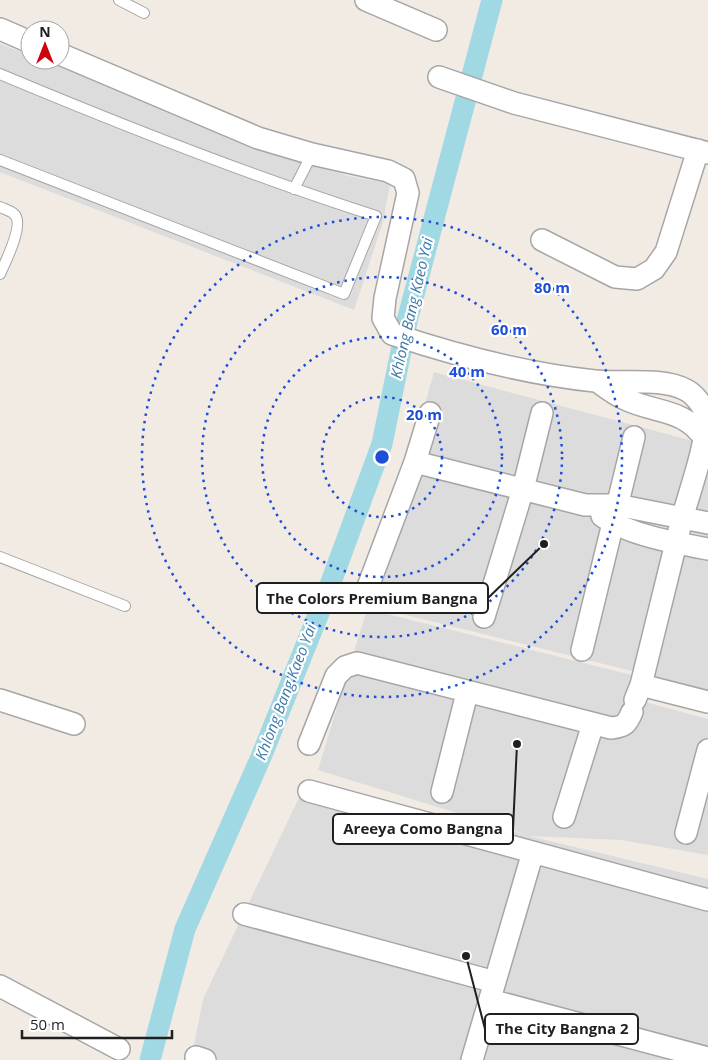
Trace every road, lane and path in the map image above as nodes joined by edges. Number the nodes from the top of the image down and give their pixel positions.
1 (119, 0) edge
2 (366, 0) edge
3 (144, 13) dead end
4 (0, 29) edge
5 (436, 30) dead end
6 (20, 38) edge
7 (70, 58) edge
8 (0, 74) edge
9 (444, 79) dead end
10 (703, 152) edge
11 (312, 154) junction
12 (0, 160) edge
13 (294, 189) junction
14 (0, 207) edge
15 (542, 240) dead end
16 (0, 274) edge
17 (430, 413) dead end
18 (542, 413) dead end
19 (634, 437) dead end
20 (415, 462) junction
21 (523, 489) junction
22 (615, 514) junction
23 (683, 517) junction
24 (708, 523) edge
25 (676, 544) junction
26 (708, 550) edge
27 (0, 557) edge
28 (366, 592) dead end
29 (125, 606) dead end
30 (484, 617) dead end
31 (582, 650) dead end
32 (467, 693) junction
33 (636, 699) junction
34 (0, 700) edge
35 (708, 702) edge
36 (74, 724) dead end
37 (593, 724) junction
38 (309, 744) dead end
39 (708, 750) edge
40 (309, 791) dead end
41 (442, 792) dead end
42 (564, 817) dead end
43 (686, 833) dead end
44 (534, 852) junction
45 (708, 900) edge
46 (244, 914) dead end
47 (0, 986) edge
48 (493, 991) junction
49 (119, 1049) dead end
50 (708, 1058) edge
51 (472, 1060) edge

1 - 3 lane
2 - 5 street
4 - 6 street
7 - 11 street
8 - 13 lane
9 - 10 street
10 - 15 street
11 - 13 lane
11 - 23 street
12 - 13 lane
14 - 16 lane
17 - 20 street
18 - 21 street
19 - 22 street
20 - 21 street
20 - 28 street
21 - 22 street
21 - 30 street
22 - 23 street
22 - 25 street
22 - 31 street
23 - 24 street
23 - 25 street
25 - 26 street
25 - 33 street
27 - 29 lane
32 - 37 street
32 - 38 street
32 - 41 street
33 - 35 street
33 - 37 street
34 - 36 street
37 - 42 street
39 - 43 street
40 - 44 street
44 - 45 street
44 - 48 street
46 - 48 street
47 - 49 street
48 - 50 street
48 - 51 street

